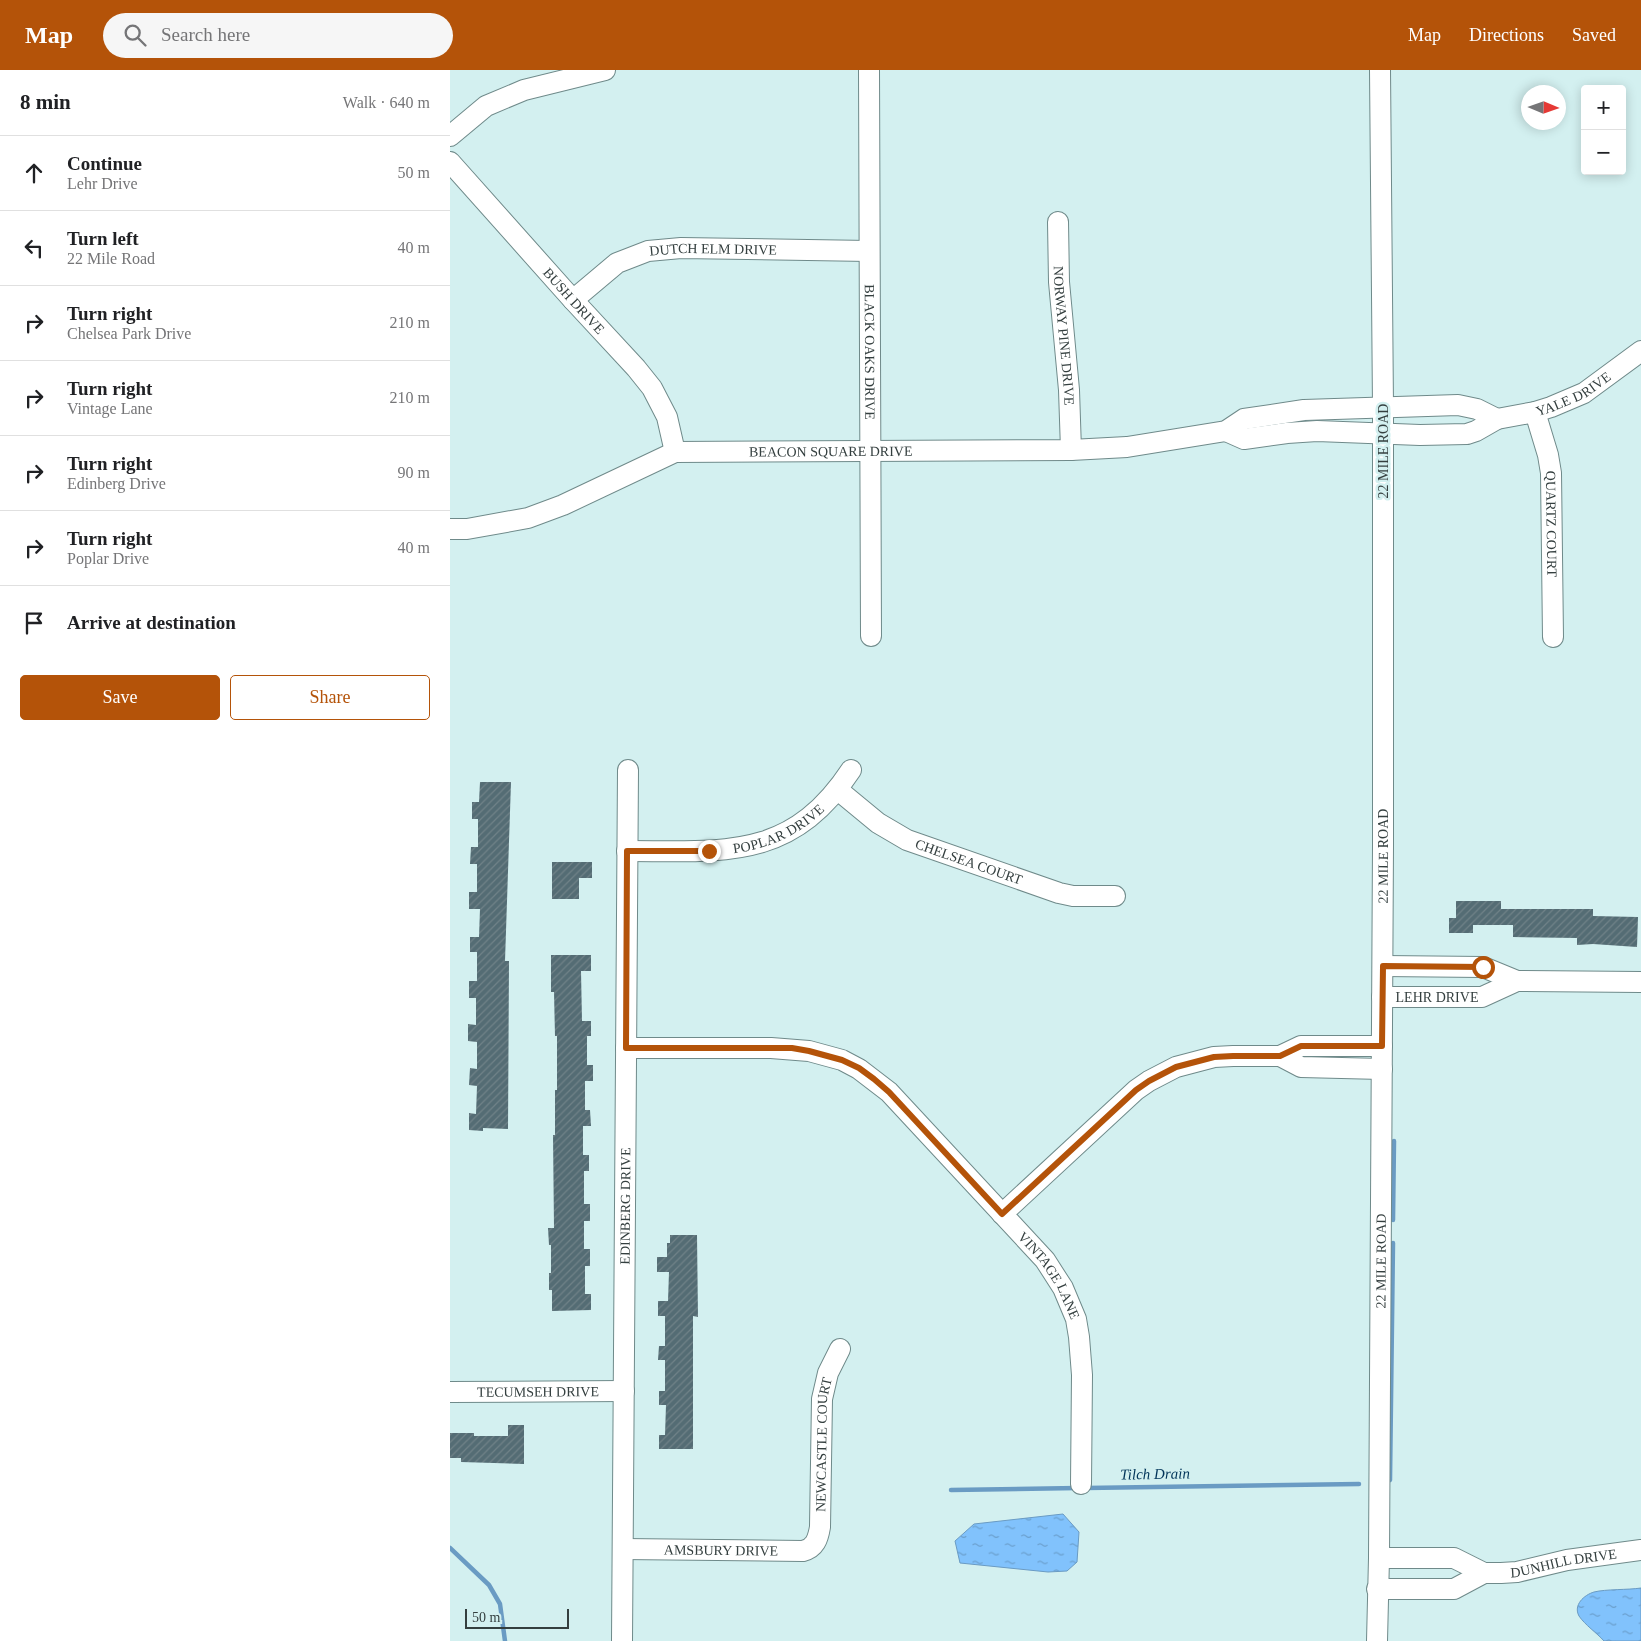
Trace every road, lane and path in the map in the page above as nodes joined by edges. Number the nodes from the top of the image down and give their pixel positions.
1 (605, 70) edge
2 (868, 70) edge
3 (1380, 70) edge
4 (450, 136) edge
5 (450, 162) edge
6 (1058, 222) dead end
7 (869, 251) junction
8 (573, 300) junction
9 (1641, 351) edge
10 (1383, 407) junction
11 (1535, 412) junction
12 (1498, 419) junction
13 (1226, 430) junction
14 (1383, 433) junction
15 (1071, 450) junction
16 (675, 452) junction
17 (869, 452) junction
18 (450, 529) edge
19 (871, 636) dead end
20 (1553, 637) dead end
21 (628, 770) dead end
22 (851, 770) dead end
23 (838, 790) junction
24 (627, 851) junction
25 (1116, 896) dead end
26 (1383, 966) junction
27 (1517, 981) junction
28 (1641, 982) edge
29 (1382, 997) junction
30 (1382, 1046) junction
31 (626, 1048) junction
32 (1280, 1056) junction
33 (1382, 1069) junction
34 (1002, 1214) junction
35 (840, 1349) dead end
36 (624, 1391) junction
37 (450, 1392) edge
38 (1081, 1484) dead end
39 (815, 1543) joint
40 (623, 1549) junction
41 (1641, 1550) edge
42 (1379, 1558) junction
43 (1484, 1573) junction
44 (1377, 1589) junction
45 (622, 1641) edge
46 (1377, 1641) edge

1 - 4 street
2 - 7 street, BLACK OAKS DRIVE
3 - 10 street, 22 MILE ROAD
5 - 8 street, BUSH DRIVE
6 - 15 street, NORWAY PINE DRIVE
7 - 8 street, DUTCH ELM DRIVE
7 - 17 street, BLACK OAKS DRIVE
8 - 16 street, BUSH DRIVE
9 - 11 street, YALE DRIVE
10 - 12 street
10 - 13 street, BEACON SQUARE DRIVE
10 - 14 street, 22 MILE ROAD
11 - 12 street, YALE DRIVE
11 - 20 street, QUARTZ COURT
12 - 14 street, YALE DRIVE
13 - 14 street, BEACON SQUARE DRIVE
13 - 15 street, BEACON SQUARE DRIVE
14 - 26 street, 22 MILE ROAD
15 - 17 street, BEACON SQUARE DRIVE
16 - 17 street, BEACON SQUARE DRIVE
16 - 18 street, BEACON SQUARE DRIVE
17 - 19 street, BLACK OAKS DRIVE
21 - 24 street, EDINBERG DRIVE
22 - 23 street, POPLAR DRIVE
23 - 24 street, POPLAR DRIVE
23 - 25 street, CHELSEA COURT
24 - 31 street, EDINBERG DRIVE
26 - 27 street, LEHR DRIVE
26 - 29 street, 22 MILE ROAD
27 - 28 street, LEHR DRIVE
27 - 29 street, LEHR DRIVE
29 - 30 street, 22 MILE ROAD
30 - 32 street
30 - 33 street, 22 MILE ROAD
31 - 34 street, VINTAGE LANE
31 - 36 street, EDINBERG DRIVE
32 - 33 street
32 - 34 street
33 - 42 street, 22 MILE ROAD
34 - 38 street, VINTAGE LANE
35 - 39 street, NEWCASTLE COURT
36 - 37 street, TECUMSEH DRIVE
36 - 40 street, EDINBERG DRIVE
39 - 40 street, AMSBURY DRIVE
40 - 45 street, EDINBERG DRIVE
41 - 43 street, DUNHILL DRIVE
42 - 43 street, DUNHILL DRIVE
42 - 44 street, 22 MILE ROAD
43 - 44 street, DUNHILL DRIVE
44 - 46 street, 22 MILE ROAD

